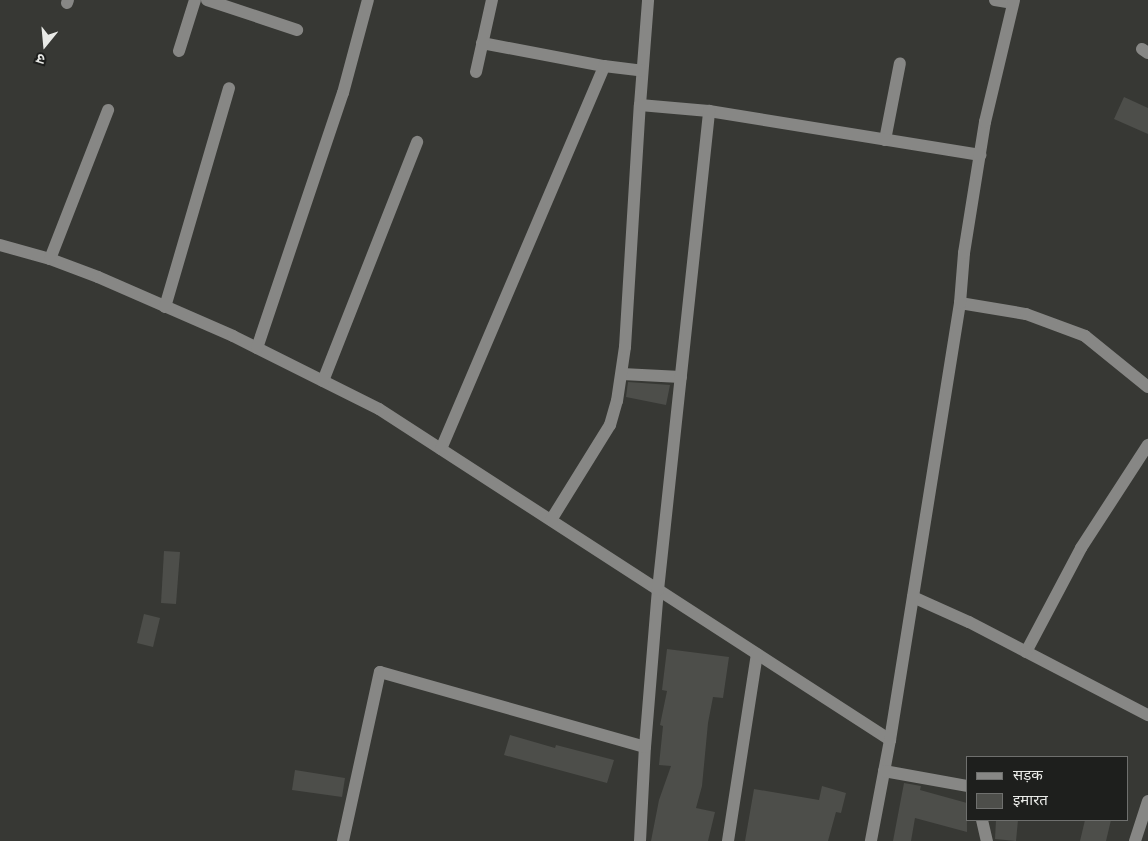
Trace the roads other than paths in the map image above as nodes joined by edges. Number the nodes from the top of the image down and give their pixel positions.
1 (195, 0) edge
2 (207, 0) edge
3 (368, 0) edge
4 (492, 0) edge
5 (648, 0) edge
6 (996, 0) edge
7 (1013, 2) edge
8 (297, 30) dead end
9 (482, 43) junction
10 (179, 51) dead end
11 (900, 63) dead end
12 (604, 66) junction
13 (642, 71) junction
14 (476, 72) dead end
15 (230, 88) dead end
16 (640, 105) junction
17 (108, 110) dead end
18 (709, 111) junction
19 (885, 140) junction
20 (417, 142) dead end
21 (980, 155) junction
22 (0, 245) edge
23 (50, 259) junction
24 (960, 303) junction
25 (165, 307) junction
26 (257, 348) junction
27 (622, 374) junction
28 (681, 377) junction
29 (323, 381) junction
30 (1148, 387) edge
31 (1148, 445) edge
32 (441, 449) junction
33 (551, 520) junction
34 (658, 590) junction
35 (913, 597) junction
36 (1026, 652) junction
37 (757, 654) junction
38 (1148, 715) edge
39 (890, 740) junction
40 (645, 747) junction
41 (884, 771) junction
42 (966, 786) edge
43 (1148, 801) edge
44 (982, 821) edge
45 (343, 841) edge
46 (640, 841) edge
47 (728, 841) edge
48 (871, 841) edge
49 (987, 841) edge
50 (1135, 841) edge

1 - 10 street
2 - 8 street
3 - 26 street
4 - 9 street
5 - 13 street
6 - 7 street
7 - 21 street
9 - 12 street
9 - 14 street
11 - 19 street
12 - 13 street
12 - 32 street
13 - 16 street
15 - 25 street
16 - 18 street
16 - 27 street
17 - 23 street
18 - 19 street
18 - 28 street
19 - 21 street
20 - 29 street
21 - 24 street
22 - 23 street
23 - 25 street
24 - 30 street
24 - 35 street
25 - 26 street
26 - 29 street
27 - 28 street
27 - 33 street
28 - 34 street
29 - 32 street
31 - 36 street
32 - 33 street
33 - 34 street
34 - 37 street
34 - 40 street
35 - 36 street
35 - 39 street
36 - 38 street
37 - 39 street
37 - 47 street
39 - 41 street
40 - 45 street
40 - 46 street
41 - 42 street
41 - 48 street
43 - 50 street
44 - 49 street

